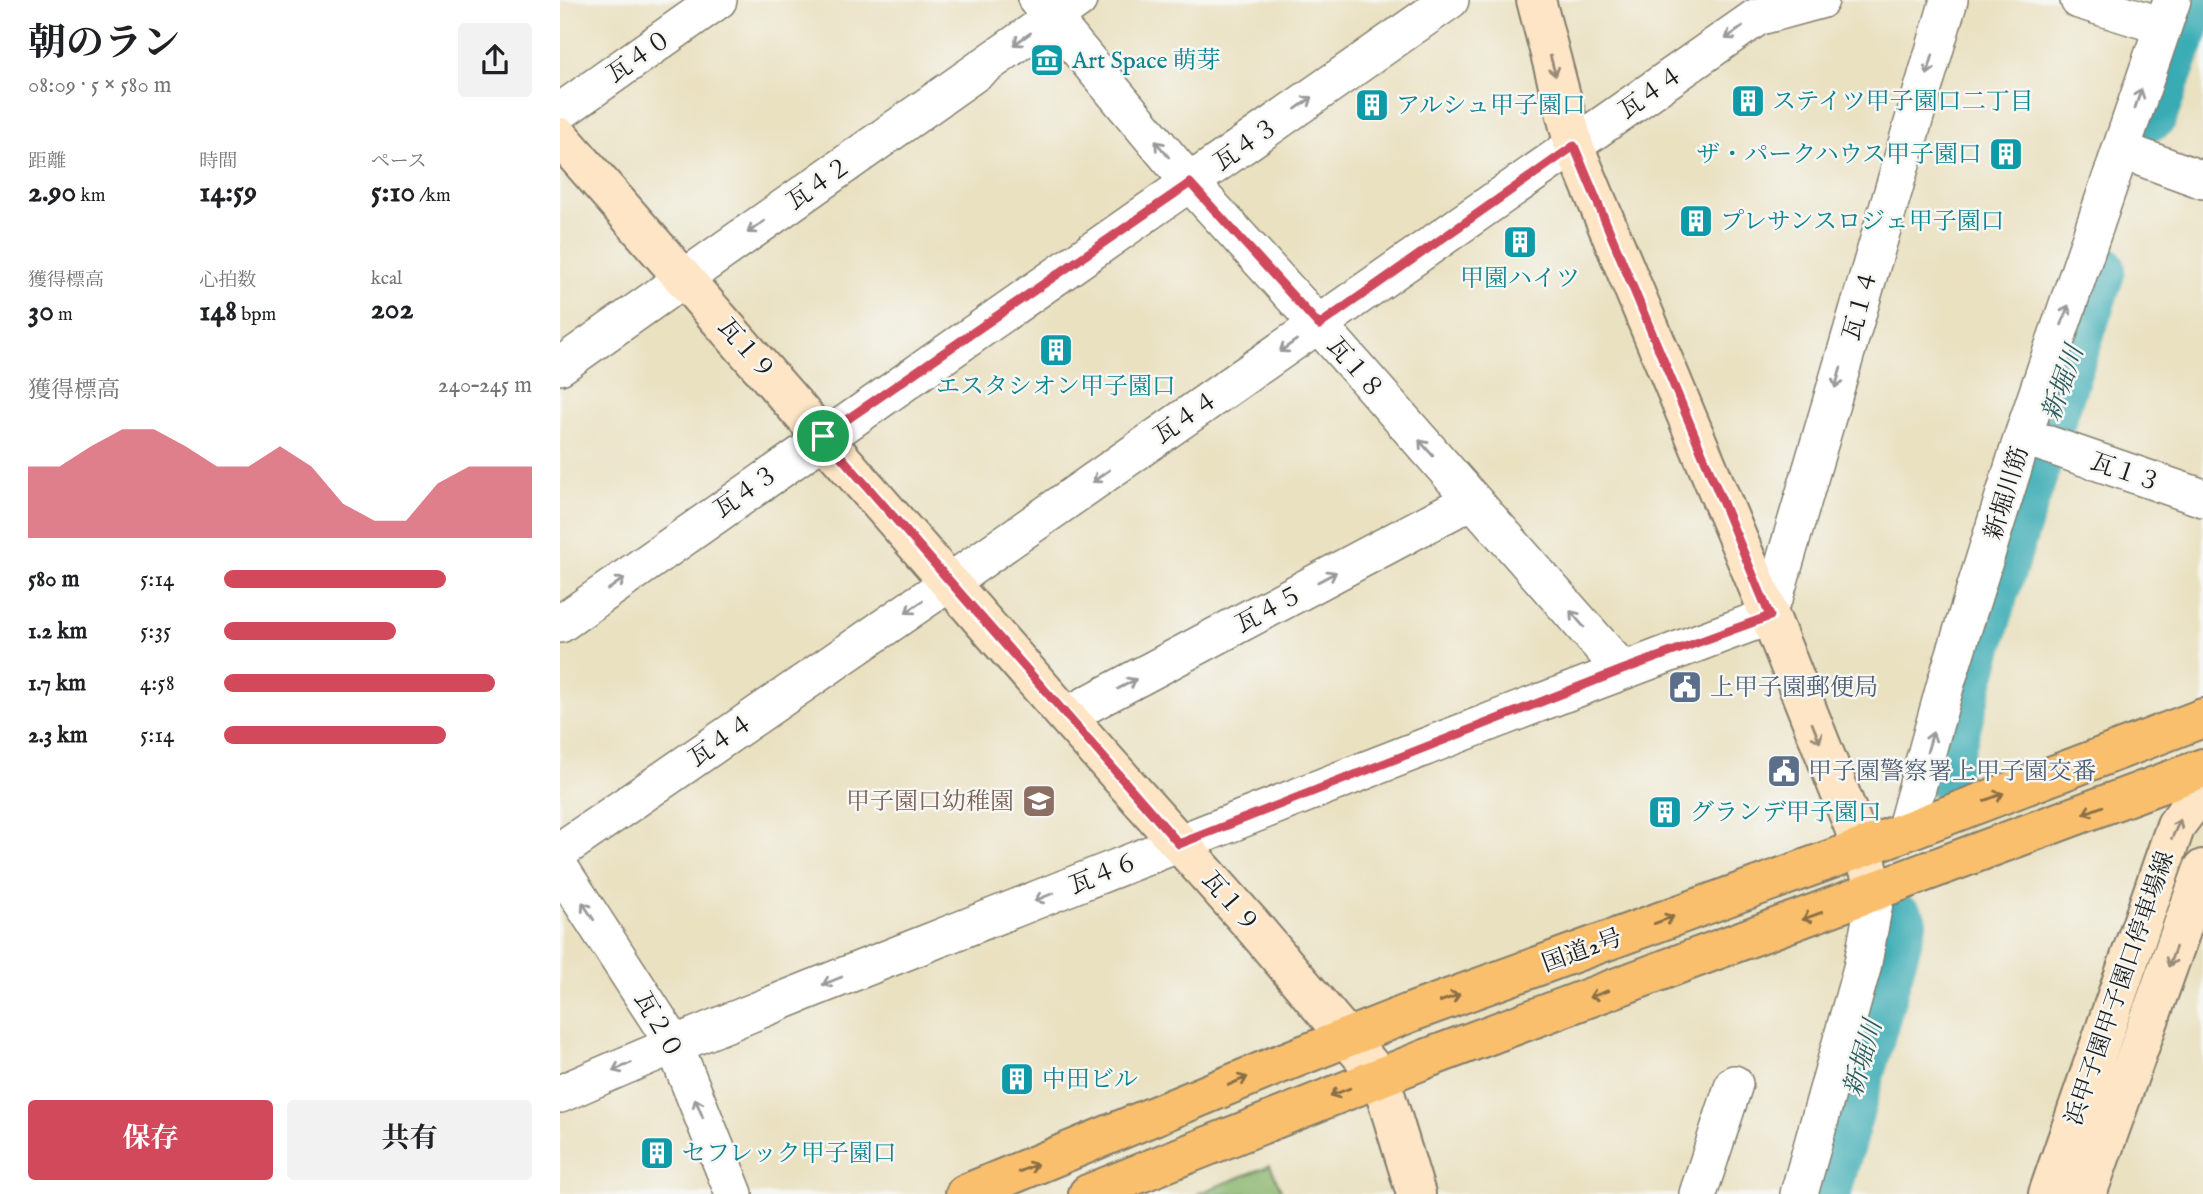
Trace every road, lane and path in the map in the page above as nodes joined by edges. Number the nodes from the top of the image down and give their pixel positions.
1 (718, 0) edge
2 (1450, 0) edge
3 (1536, 0) edge
4 (1820, 0) edge
5 (1950, 0) edge
6 (2079, 0) edge
7 (1056, 6) edge
8 (2168, 13) edge
9 (560, 112) edge
10 (560, 137) edge
11 (1574, 146) junction
12 (2132, 154) junction
13 (2203, 180) edge
14 (1190, 183) junction
15 (684, 277) junction
16 (1319, 325) junction
17 (560, 366) edge
18 (823, 436) junction
19 (2035, 440) junction
20 (2203, 498) edge
21 (1472, 500) junction
22 (950, 582) junction
23 (1768, 612) junction
24 (560, 624) edge
25 (1622, 670) junction
26 (1066, 716) junction
27 (2203, 718) edge
28 (2203, 768) edge
29 (2203, 789) edge
30 (1905, 831) junction
31 (1179, 844) junction
32 (1862, 848) junction
33 (560, 851) edge
34 (560, 868) edge
35 (2203, 869) edge
36 (1876, 892) junction
37 (1345, 1038) junction
38 (674, 1044) junction
39 (1380, 1077) junction
40 (1734, 1083) dead end
41 (560, 1094) edge
42 (734, 1194) edge
43 (965, 1194) edge
44 (1088, 1194) edge
45 (1416, 1194) edge
46 (1698, 1194) edge
47 (1799, 1194) edge
48 (2048, 1194) edge
49 (2087, 1194) edge

1 - 9 street, 瓦４０
14 -> 2 street, 瓦４３
3 -> 11 main road
4 -> 11 street, 瓦４４
5 -> 23 street, 瓦１４
6 - 8 street
14 -> 7 street, 瓦１８
7 -> 15 street, 瓦４２
12 -> 8 street, 新堀川筋
10 - 15 main road, 瓦１９
11 - 16 street, 瓦４４
11 - 23 main road
12 - 13 street
19 -> 12 street, 新堀川筋
14 - 16 street, 瓦１８
14 - 18 street, 瓦４３
15 - 17 street, 瓦４２
15 - 18 main road, 瓦１９
21 -> 16 street, 瓦１８
16 -> 22 street, 瓦４４
18 - 22 main road, 瓦１９
24 -> 18 street, 瓦４３
19 - 20 street, 瓦１３
30 -> 19 street, 新堀川筋
25 -> 21 street, 瓦１８
26 -> 21 street, 瓦４５
22 - 26 main road, 瓦１９
22 -> 33 street, 瓦４４
23 - 25 street, 瓦４６
23 -> 32 main road
25 - 31 street, 瓦４６
26 - 31 main road, 瓦１９
30 -> 27 highway, 国道2号
28 -> 36 highway, 国道2号
48 -> 29 main road, 浜甲子園甲子園口停車場線
30 - 32 highway, 国道2号
31 - 37 main road, 瓦１９
31 -> 38 street, 瓦４６
32 - 36 main road
37 -> 32 highway, 国道2号
38 -> 34 street, 瓦２０
35 -> 49 main road, 浜甲子園甲子園口停車場線
36 -> 39 highway, 国道2号
36 - 47 street
37 - 39 main road, 瓦１９
43 -> 37 highway, 国道2号
38 -> 41 street, 瓦４６
42 -> 38 street, 瓦２０
39 -> 44 highway, 国道2号
39 - 45 main road
40 - 46 street

